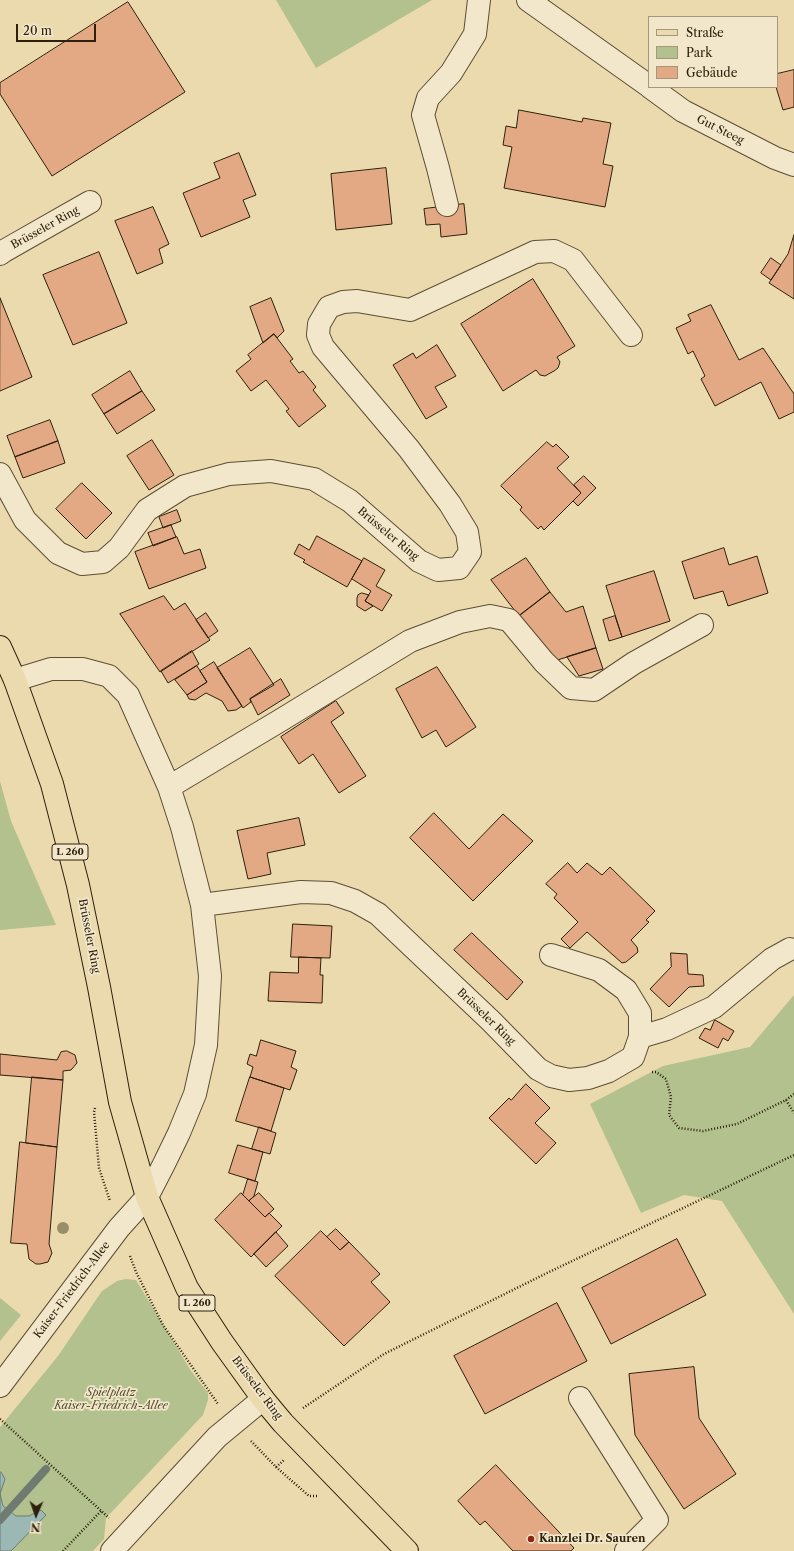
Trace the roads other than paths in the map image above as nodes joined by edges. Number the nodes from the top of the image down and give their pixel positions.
1 (479, 0) edge
2 (528, 0) edge
3 (648, 86) edge
4 (650, 88) edge
5 (794, 165) edge
6 (90, 202) dead end
7 (447, 205) dead end
8 (0, 254) edge
9 (631, 335) dead end
10 (0, 474) edge
11 (702, 625) dead end
12 (0, 647) edge
13 (15, 680) junction
14 (168, 787) junction
15 (202, 905) junction
16 (790, 949) dead end
17 (551, 955) dead end
18 (637, 1047) junction
19 (147, 1196) junction
20 (0, 1386) edge
21 (580, 1398) dead end
22 (263, 1400) junction
23 (112, 1551) edge
24 (407, 1551) edge
25 (626, 1551) edge

1 - 7 street
2 - 3 street, Gut Steeg
4 - 5 street, Gut Steeg
6 - 8 street, Brüsseler Ring
9 - 10 street, Brüsseler Ring
11 - 14 street
12 - 13 main road, Brüsseler Ring / L 260
13 - 14 street
13 - 19 main road, Brüsseler Ring / L 260
14 - 15 street
15 - 18 street, Brüsseler Ring
15 - 19 street
16 - 18 street, Brüsseler Ring
17 - 18 street
19 - 20 street, Kaiser-Friedrich-Allee
19 - 22 main road, Brüsseler Ring / L 260
21 - 25 street
22 - 23 street
22 - 24 main road, Brüsseler Ring / L 260

